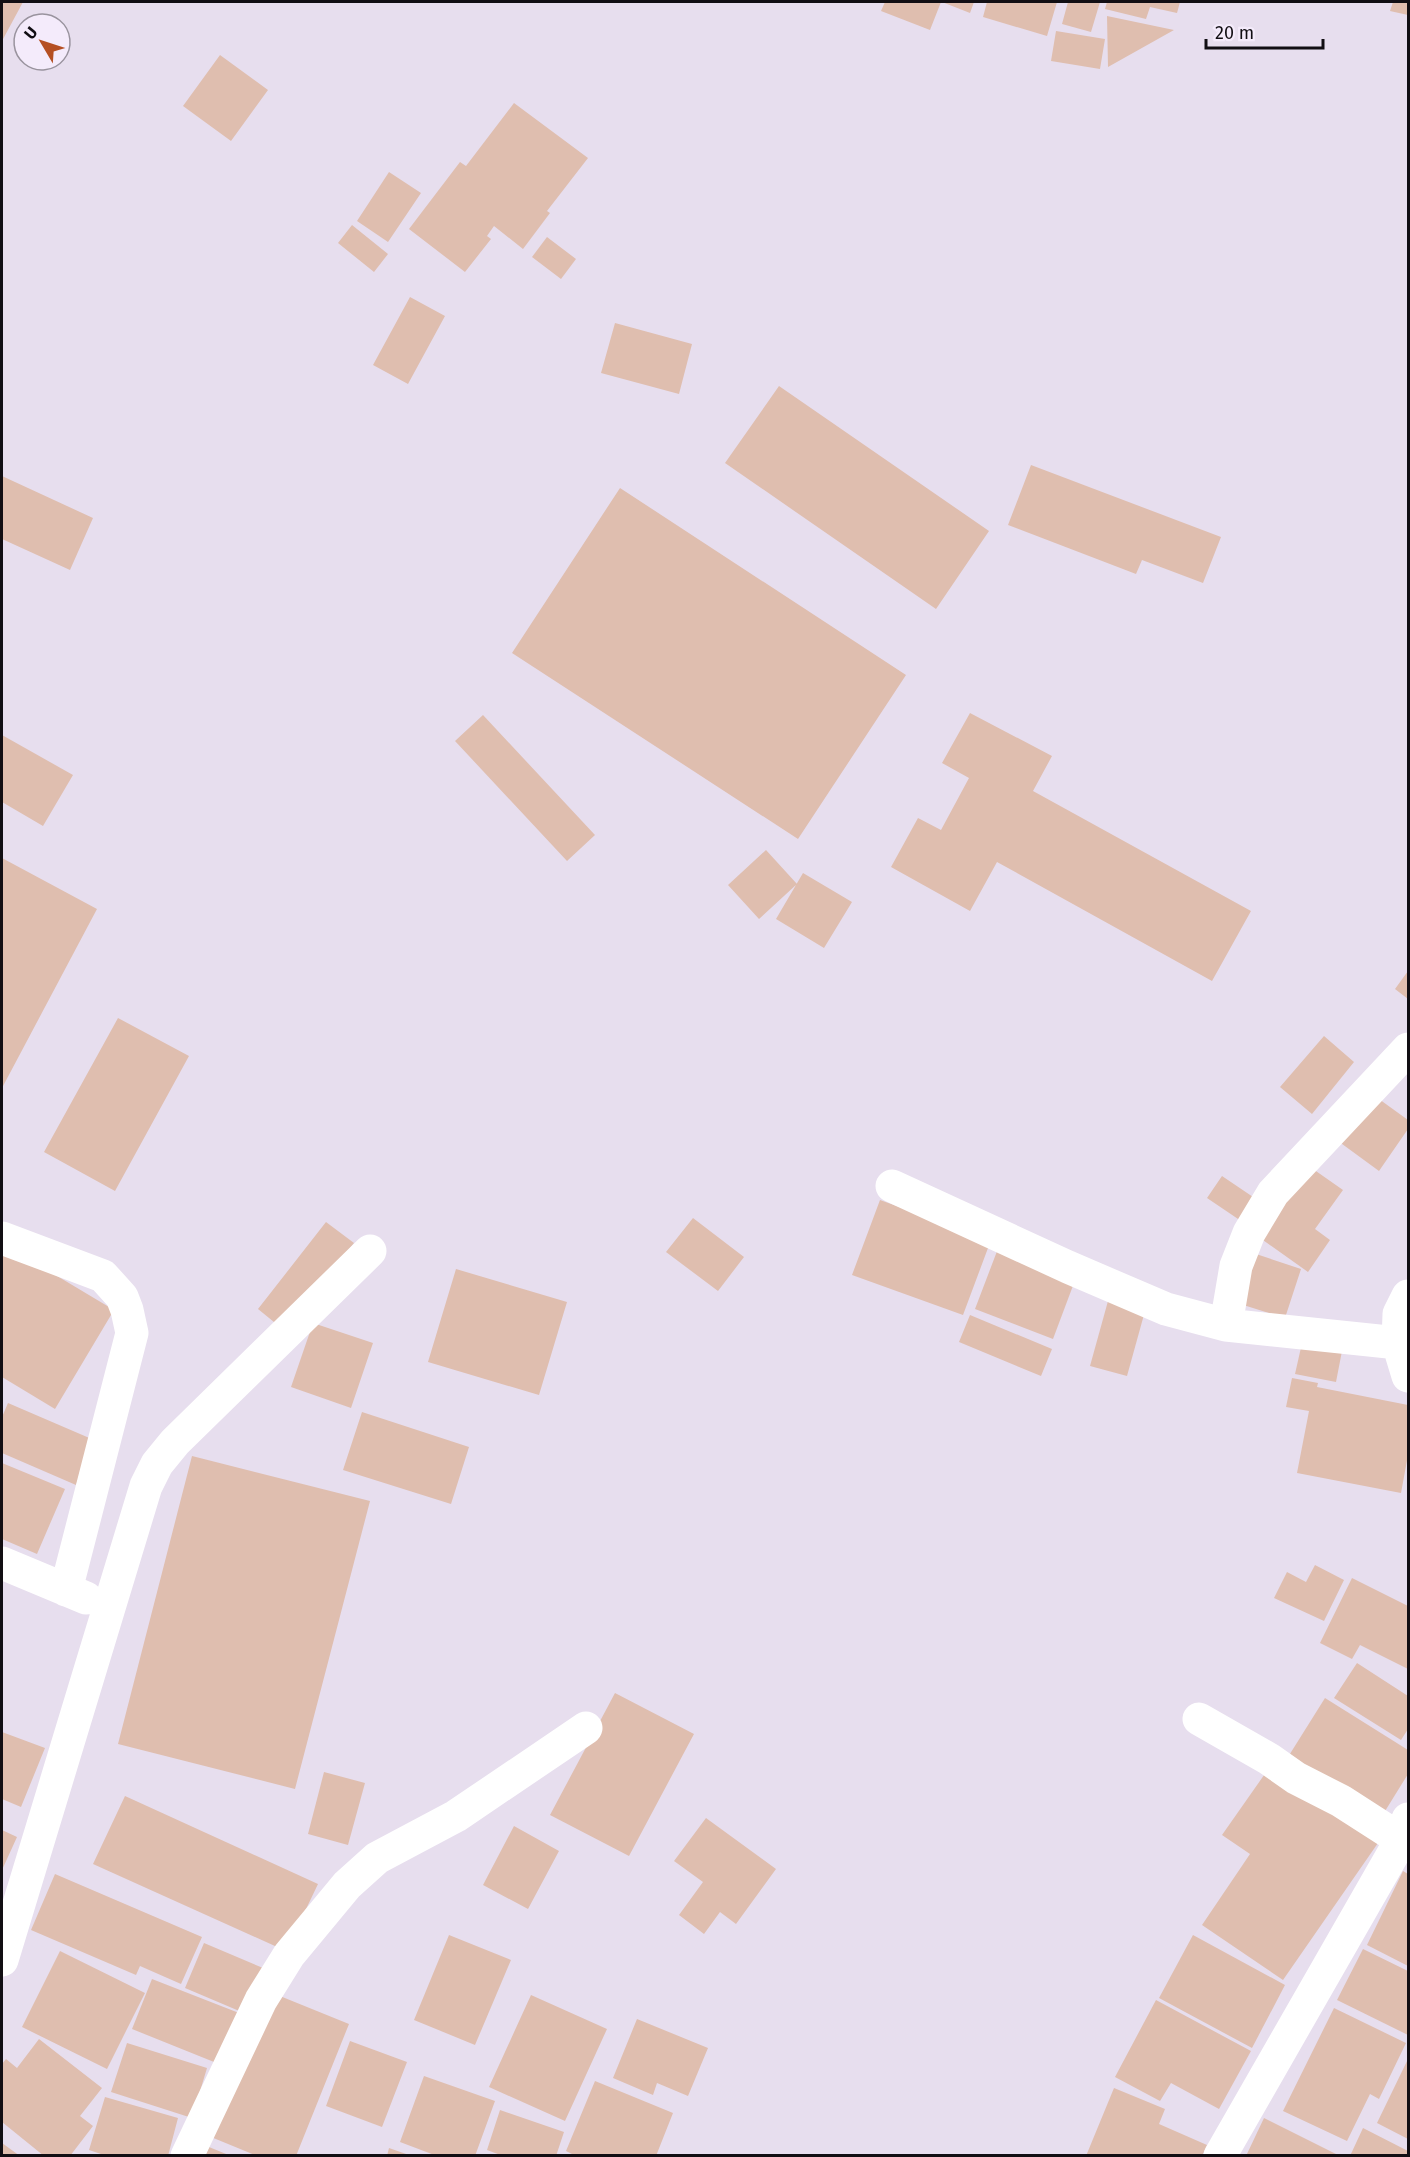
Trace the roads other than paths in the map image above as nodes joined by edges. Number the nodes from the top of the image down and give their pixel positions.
1 (1408, 1049) edge
2 (892, 1186) dead end
3 (2, 1238) edge
4 (370, 1251) dead end
5 (1408, 1296) edge
6 (1226, 1325) junction
7 (1398, 1343) junction
8 (1408, 1376) edge
9 (2, 1563) edge
10 (66, 1590) junction
11 (108, 1608) junction
12 (1199, 1719) dead end
13 (586, 1728) dead end
14 (1406, 1834) edge
15 (2, 1960) edge
16 (187, 2156) edge
17 (1220, 2156) edge

1 - 6 street
2 - 6 street
3 - 10 street
4 - 11 street
5 - 7 street
6 - 7 street
7 - 8 street
9 - 10 street
10 - 11 street
11 - 15 street
12 - 14 street
13 - 16 street
14 - 17 street

